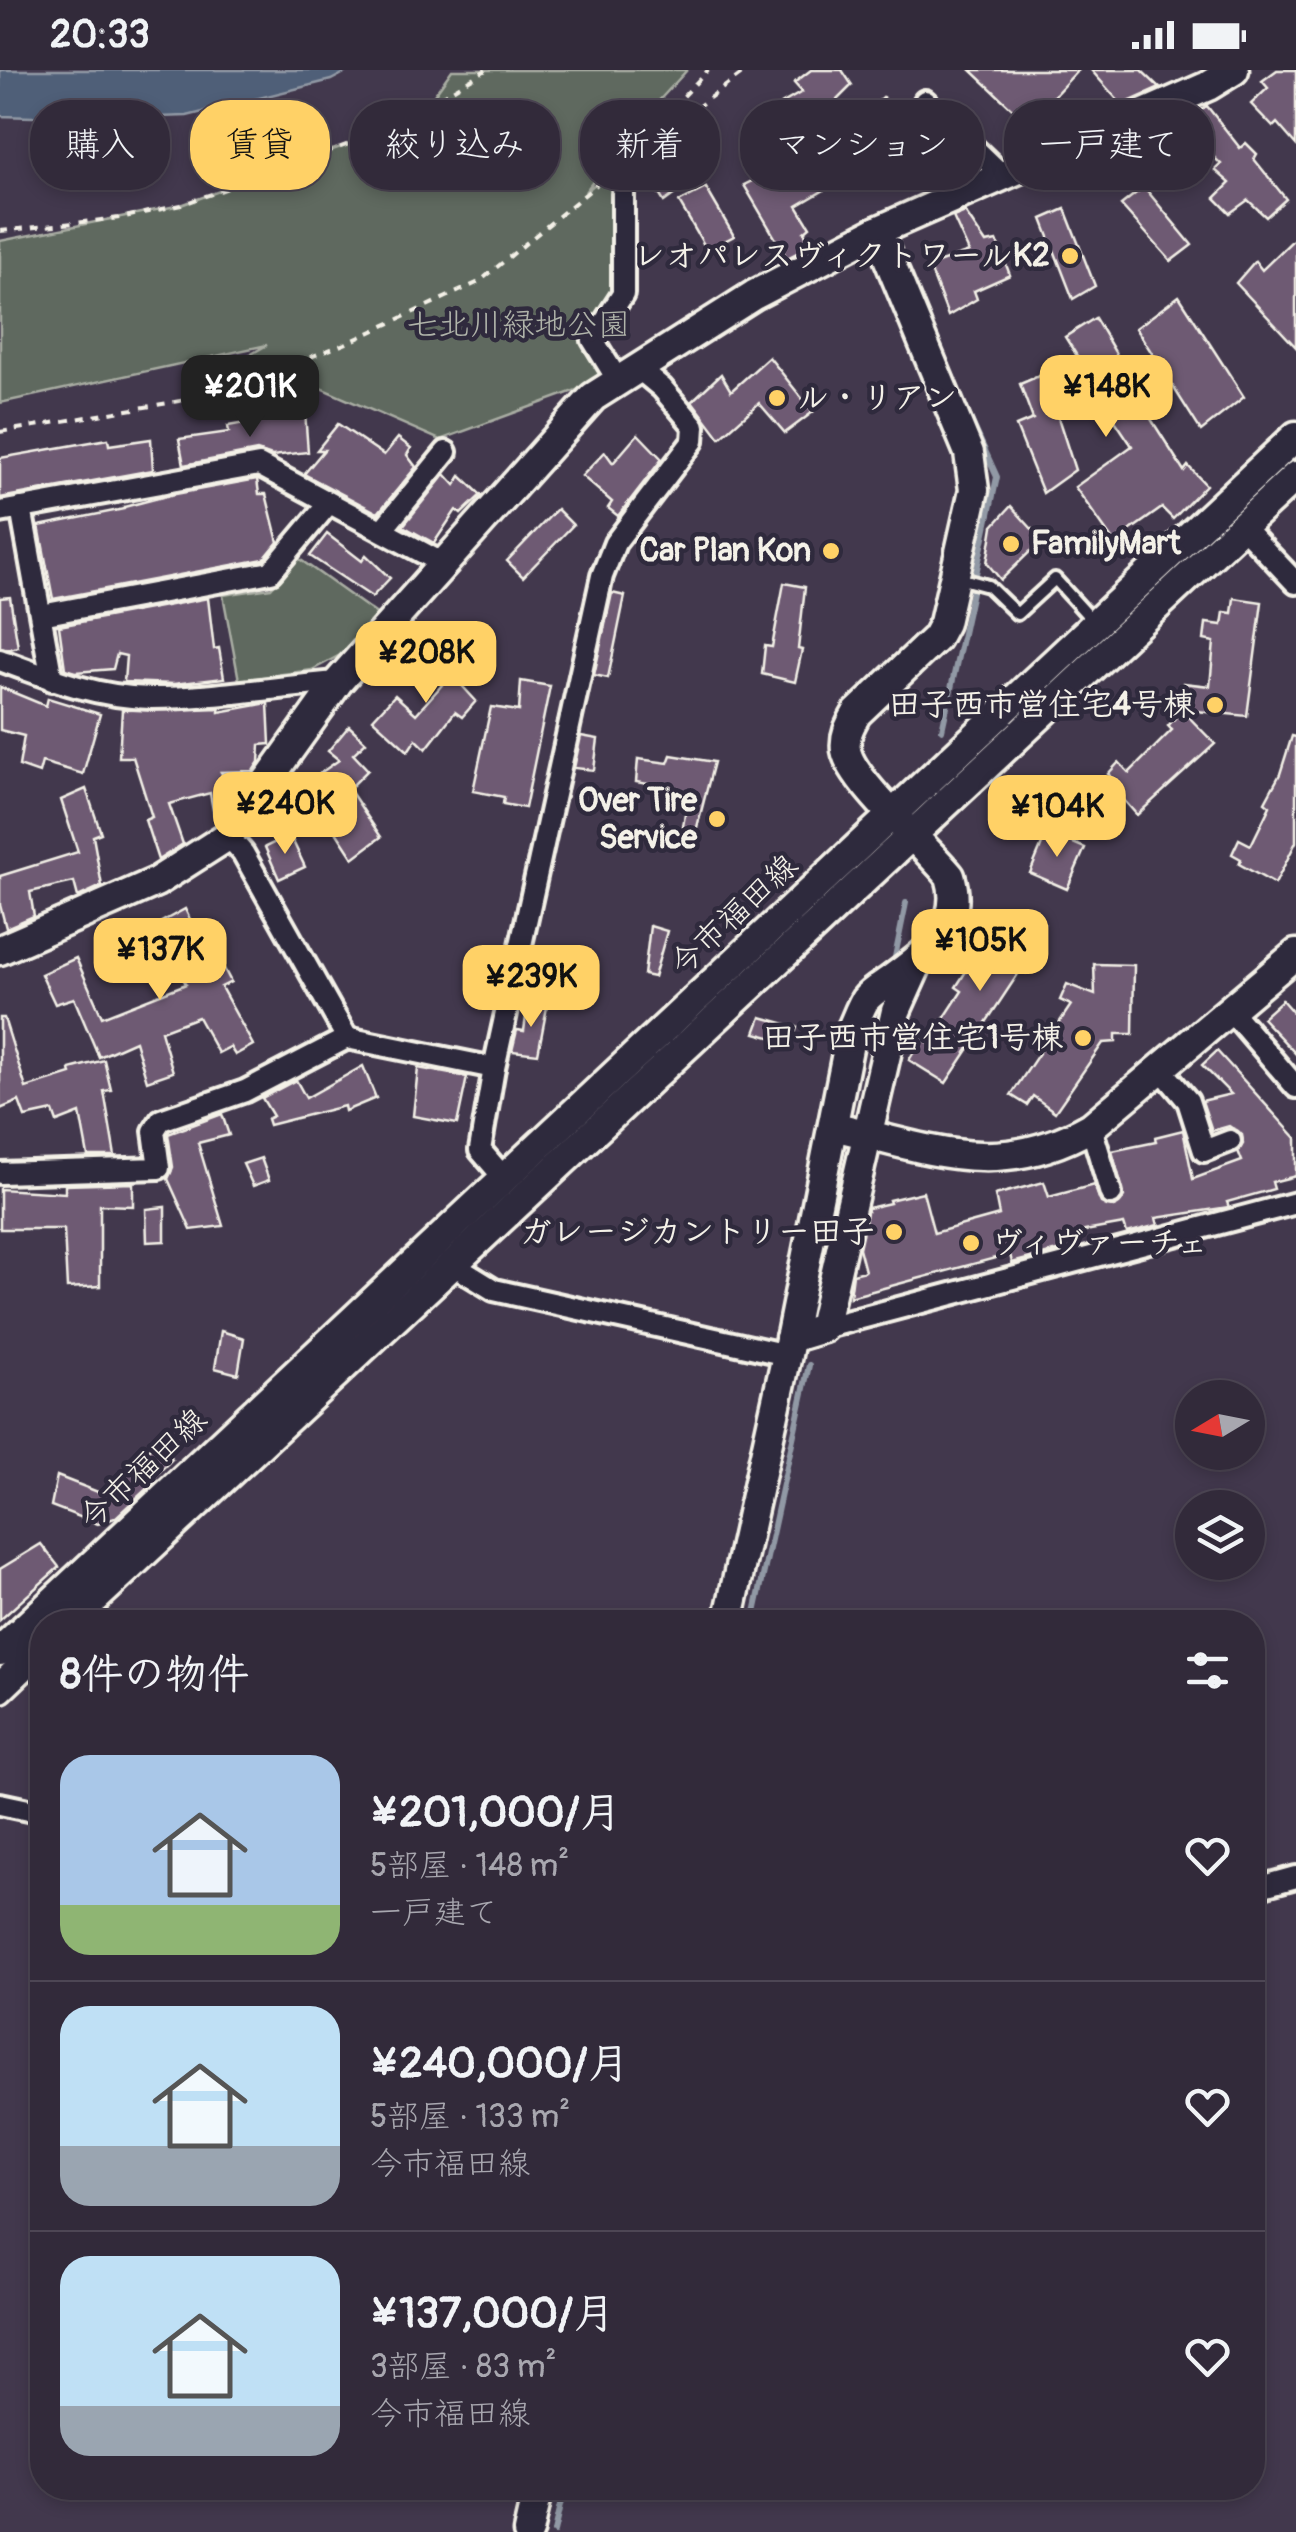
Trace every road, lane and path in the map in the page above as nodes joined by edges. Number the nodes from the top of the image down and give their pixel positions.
1 (486, 70) edge
2 (708, 70) edge
3 (747, 70) edge
4 (1234, 70) edge
5 (681, 100) edge
6 (706, 100) edge
7 (984, 157) edge
8 (1002, 174) junction
9 (590, 190) edge
10 (624, 190) edge
11 (0, 231) edge
12 (877, 231) junction
13 (628, 374) junction
14 (0, 432) edge
15 (1296, 436) edge
16 (446, 452) dead end
17 (1296, 476) edge
18 (329, 502) junction
19 (22, 508) junction
20 (0, 512) edge
21 (1242, 526) junction
22 (383, 529) junction
23 (442, 563) junction
24 (966, 579) junction
25 (1296, 584) edge
26 (41, 616) junction
27 (1095, 623) junction
28 (0, 660) edge
29 (52, 680) junction
30 (338, 682) junction
31 (893, 813) junction
32 (228, 836) junction
33 (914, 836) junction
34 (0, 950) edge
35 (1296, 954) edge
36 (920, 958) junction
37 (1231, 1011) junction
38 (347, 1038) junction
39 (494, 1068) junction
40 (1160, 1069) junction
41 (1296, 1087) edge
42 (833, 1126) junction
43 (1091, 1126) junction
44 (870, 1135) junction
45 (1230, 1141) dead end
46 (0, 1173) edge
47 (505, 1179) junction
48 (1111, 1194) dead end
49 (1296, 1203) edge
50 (456, 1266) junction
51 (823, 1328) junction
52 (789, 1346) junction
53 (43, 1610) edge
54 (83, 1610) edge
55 (731, 1610) edge
56 (30, 1622) edge
57 (0, 1650) edge
58 (30, 1659) edge
59 (0, 1688) edge
60 (0, 1804) edge
61 (30, 1810) edge
62 (1296, 1877) edge
63 (1265, 1885) edge
64 (535, 2500) edge
65 (528, 2532) edge

1 - 11 path
2 - 5 path
3 - 6 path
4 - 8 main road
7 - 8 street
8 - 12 main road
9 - 14 path
10 - 13 street
12 - 13 main road
12 - 24 main road
13 - 23 main road
13 - 39 street
15 - 27 main road, 今市福田線
16 - 22 street
17 - 21 main road, 今市福田線
18 - 19 street
18 - 22 street
18 - 26 street
19 - 20 street
19 - 26 street
21 - 25 street
21 - 33 main road, 今市福田線
22 - 23 street
23 - 30 main road
24 - 27 lane
24 - 31 main road
26 - 29 street
27 - 31 main road, 今市福田線
28 - 29 street
29 - 30 street
30 - 32 main road
31 - 33 main road
31 - 47 main road, 今市福田線
32 - 34 main road
32 - 38 street
33 - 36 main road
33 - 50 main road, 今市福田線
35 - 37 main road
36 - 42 main road
36 - 44 main road
37 - 40 main road
37 - 41 street
38 - 39 street
38 - 46 street
39 - 47 street
40 - 43 main road
40 - 45 street
42 - 44 main road
42 - 52 main road
43 - 44 main road
43 - 48 street
44 - 51 main road
47 - 53 main road, 今市福田線
49 - 51 street
50 - 52 street
50 - 54 main road, 今市福田線
51 - 52 main road
52 - 55 main road
56 - 57 main road, 今市福田線
58 - 59 main road
60 - 61 street
62 - 63 street
64 - 65 main road

